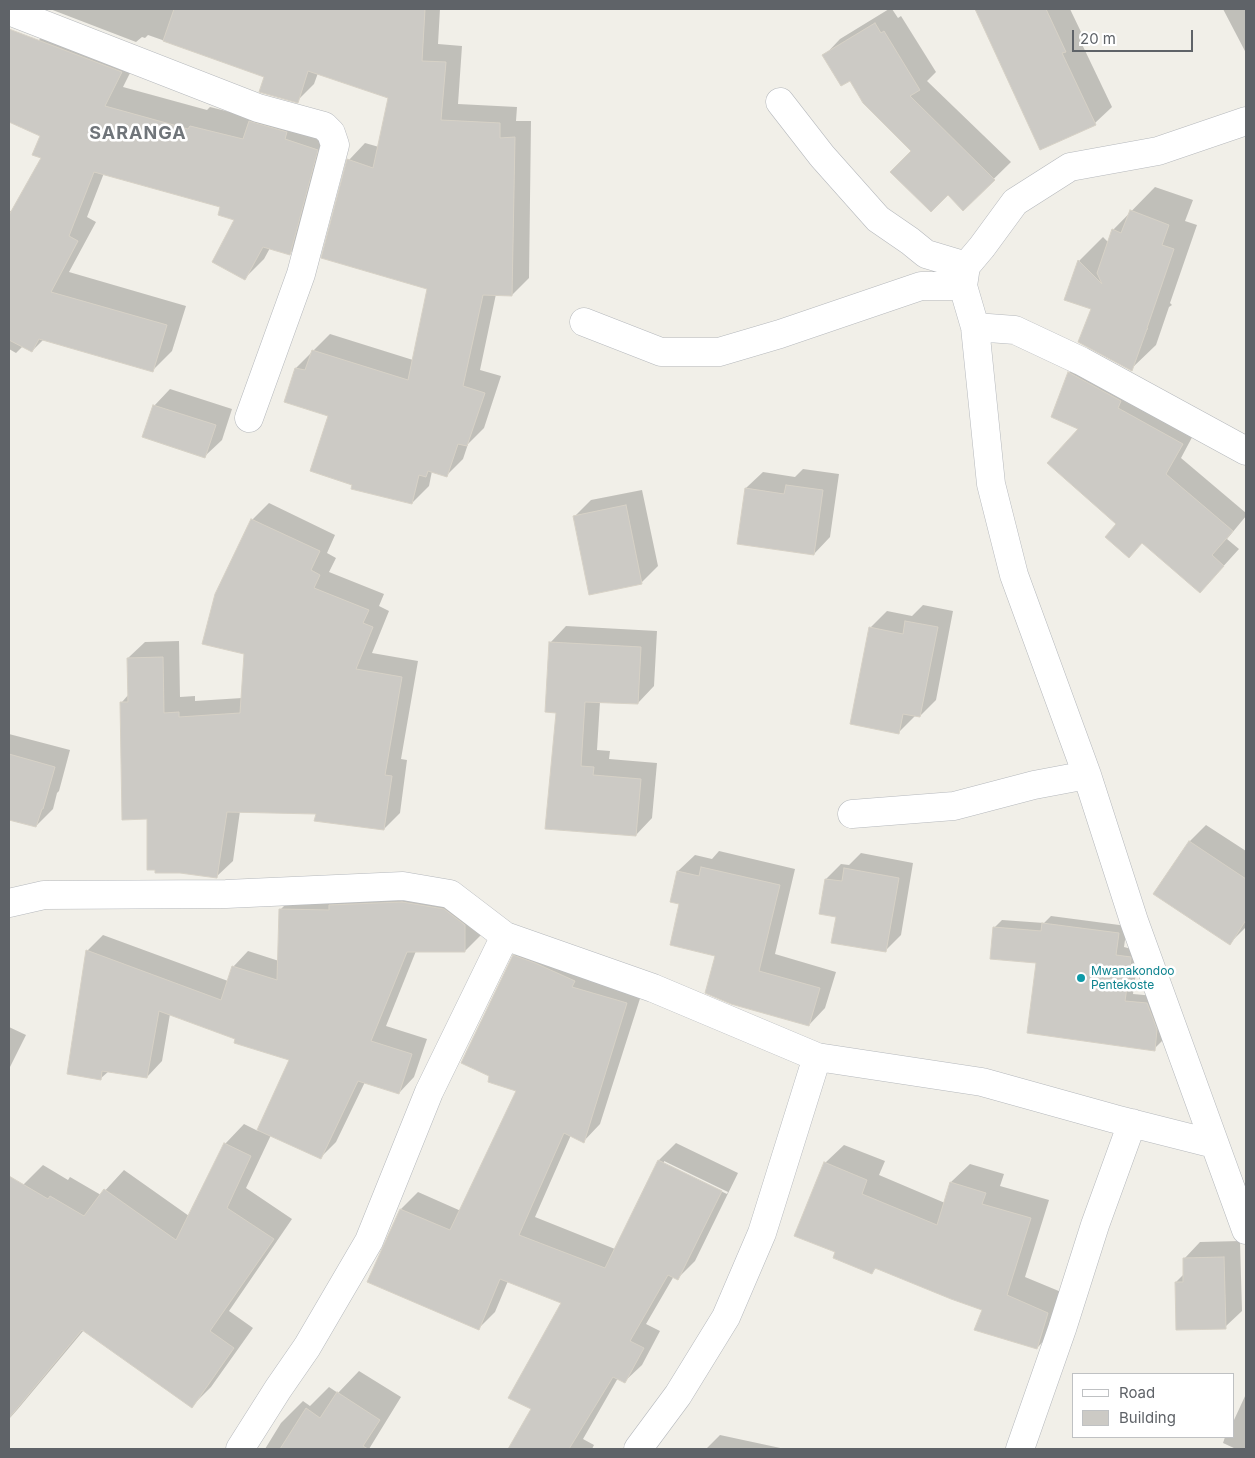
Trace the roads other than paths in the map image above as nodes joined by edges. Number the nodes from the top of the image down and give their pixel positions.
1 (9, 11) edge
2 (780, 102) dead end
3 (1246, 121) edge
4 (964, 276) junction
5 (584, 322) dead end
6 (975, 327) junction
7 (249, 418) dead end
8 (1246, 451) edge
9 (1086, 775) junction
10 (852, 814) dead end
11 (9, 903) edge
12 (505, 936) junction
13 (817, 1057) junction
14 (1132, 1123) junction
15 (1214, 1144) junction
16 (1246, 1230) edge
17 (240, 1449) edge
18 (638, 1449) edge
19 (1020, 1449) edge

1 - 7 street
2 - 4 street
3 - 4 street
4 - 5 street
4 - 6 street
6 - 8 street
6 - 9 street
9 - 10 street
9 - 15 street
11 - 12 street
12 - 13 street
12 - 17 street
13 - 14 street
13 - 18 street
14 - 15 street
14 - 19 street
15 - 16 street

